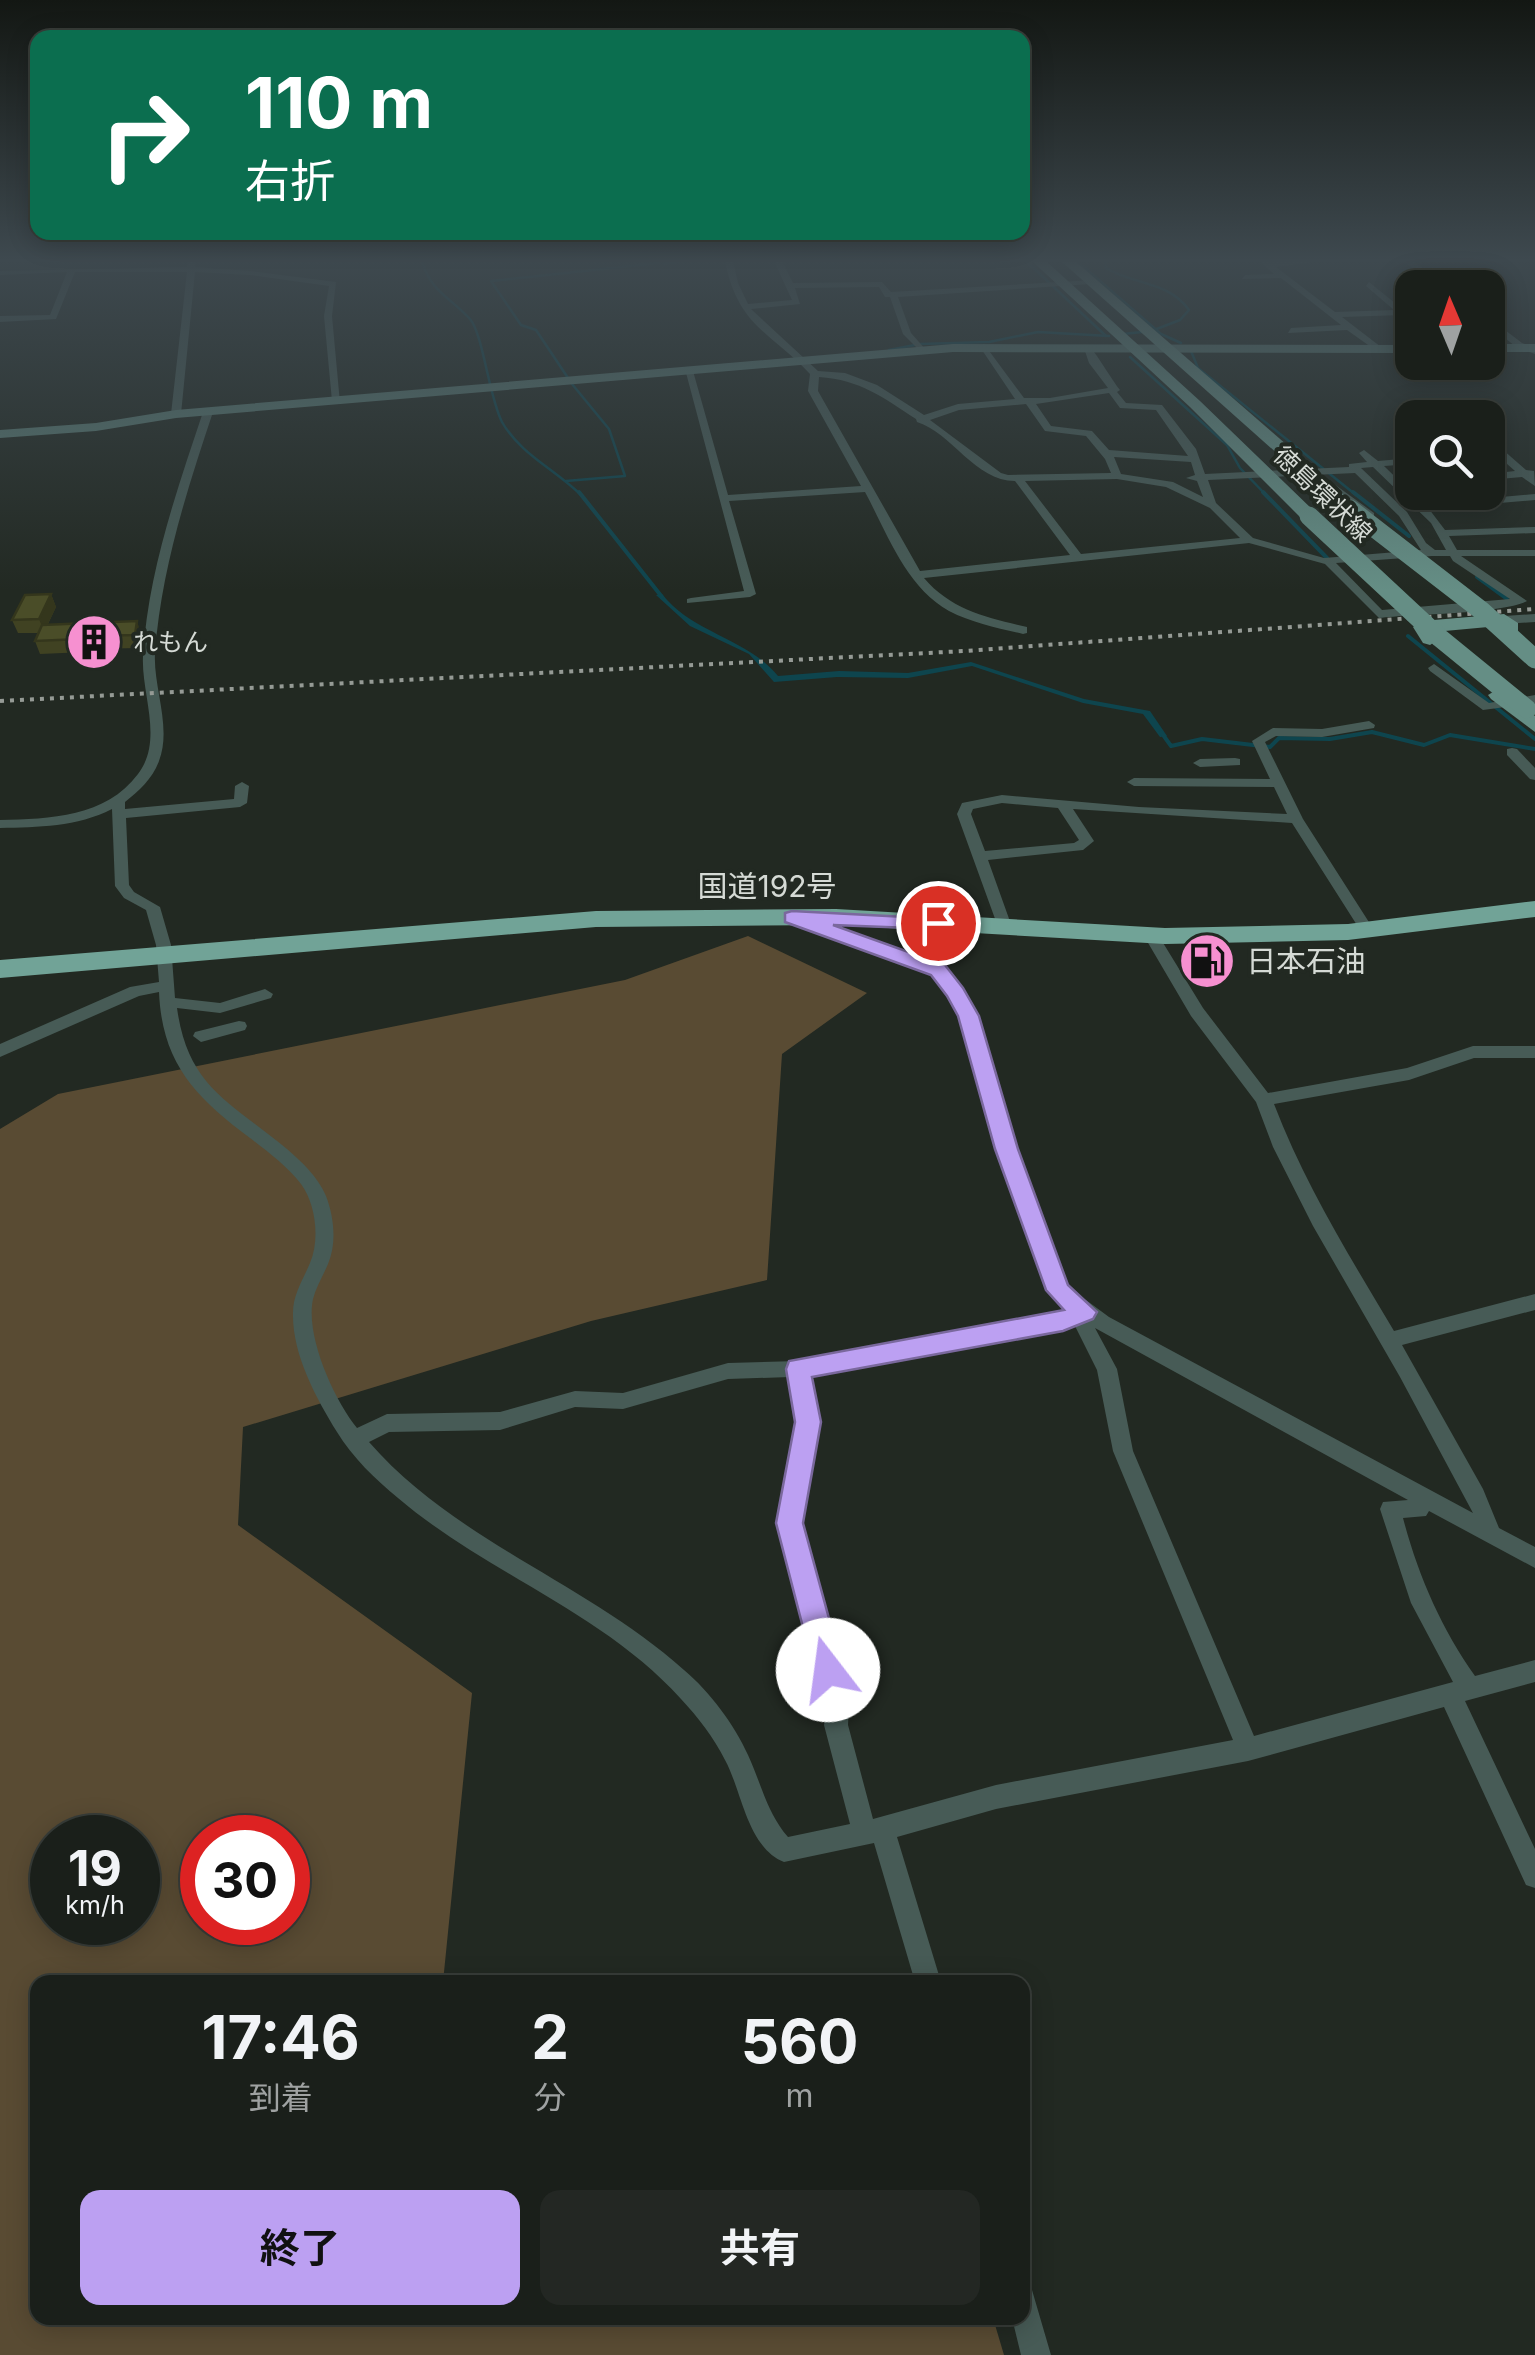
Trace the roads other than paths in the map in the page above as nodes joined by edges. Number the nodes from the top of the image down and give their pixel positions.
1 (180, 371) edge
2 (334, 371) edge
3 (688, 371) joint
4 (812, 371) edge
5 (1002, 371) edge
6 (1100, 371) edge
7 (1153, 371) edge
8 (1192, 371) edge
9 (815, 374) junction
10 (1110, 390) junction
11 (337, 401) junction
12 (1025, 401) junction
13 (208, 412) junction
14 (176, 414) junction
15 (920, 420) junction
16 (0, 434) edge
17 (1525, 451) dead end
18 (1106, 453) junction
19 (1364, 453) dead end
20 (1505, 453) edge
21 (1505, 456) edge
22 (1194, 459) junction
23 (1395, 462) edge
24 (1376, 464) junction
25 (1356, 470) junction
26 (1309, 472) junction
27 (1530, 473) edge
28 (1254, 475) junction
29 (1505, 475) edge
30 (1117, 476) junction
31 (1018, 478) junction
32 (1202, 478) junction
33 (1151, 480) junction
34 (1535, 482) edge
35 (1395, 483) edge
36 (869, 489) junction
37 (1535, 497) edge
38 (723, 498) junction
39 (1505, 500) edge
40 (1211, 504) junction
41 (1423, 510) edge
42 (1535, 530) edge
43 (1442, 533) junction
44 (1248, 540) junction
45 (1426, 553) junction
46 (1454, 553) junction
47 (1535, 553) edge
48 (1076, 557) junction
49 (1349, 561) junction
50 (1329, 562) junction
51 (916, 575) junction
52 (691, 601) dead end
53 (1486, 606) junction
54 (1400, 612) junction
55 (1535, 618) edge
56 (1504, 620) junction
57 (1023, 630) dead end
58 (1535, 648) edge
59 (1535, 659) edge
60 (1434, 668) dead end
61 (1518, 709) edge
62 (1369, 725) dead end
63 (1512, 752) dead end
64 (1235, 762) dead end
65 (1535, 776) edge
66 (1134, 782) dead end
67 (1278, 782) junction
68 (1224, 784) junction
69 (242, 786) dead end
70 (119, 806) junction
71 (1063, 806) junction
72 (1296, 819) junction
73 (0, 824) edge
74 (980, 856) junction
75 (1535, 909) edge
76 (792, 918) junction
77 (1005, 927) junction
78 (1367, 930) junction
79 (1152, 936) junction
80 (166, 956) junction
81 (0, 969) edge
82 (165, 994) junction
83 (265, 994) dead end
84 (230, 1005) junction
85 (201, 1036) dead end
86 (0, 1051) edge
87 (1535, 1052) edge
88 (1264, 1100) junction
89 (1535, 1302) edge
90 (1084, 1312) junction
91 (1390, 1340) junction
92 (798, 1369) junction
93 (354, 1439) junction
94 (1426, 1498) junction
95 (1491, 1533) junction
96 (1535, 1558) edge
97 (1535, 1671) edge
98 (1461, 1691) junction
99 (1248, 1748) junction
100 (874, 1831) junction
101 (1535, 1876) edge
102 (925, 1975) edge
103 (1028, 2325) edge
104 (1036, 2355) edge

1 - 14 street
2 - 11 street
3 - 11 main road
3 - 38 street
4 - 9 street
5 - 12 street
6 - 10 street
7 - 28 main road, 徳島環状線
8 - 26 main road, 徳島環状線
9 - 15 street
9 - 36 street
10 - 12 street
10 - 22 street
11 - 13 main road
12 - 15 street
12 - 18 street
13 - 14 main road
13 - 70 street
14 - 16 main road
15 - 31 street
17 - 20 street
18 - 22 street
18 - 30 street
19 - 24 street
21 - 27 street
22 - 32 street
23 - 24 street
24 - 25 street
24 - 35 street
25 - 26 street
25 - 45 street
26 - 28 street
26 - 45 street
26 - 59 main road, 徳島環状線, bridge
27 - 29 street
27 - 34 street
28 - 32 street
28 - 49 street
28 - 61 main road, 徳島環状線, bridge
30 - 31 street
30 - 33 street
31 - 48 street
32 - 33 street
32 - 40 street
33 - 40 street
36 - 38 street
36 - 51 street
37 - 39 street
38 - 52 street
40 - 44 street
41 - 43 street
42 - 43 street
43 - 46 street
44 - 48 street
44 - 50 street
45 - 46 street
45 - 49 street
45 - 53 street
46 - 47 street
46 - 53 street
48 - 51 street
49 - 50 street
49 - 54 street
50 - 54 street
51 - 57 street
53 - 54 street
55 - 56 street
56 - 58 main road
56 - 61 main road
60 - 61 street
62 - 67 street
63 - 65 street
64 - 68 street
66 - 68 street
67 - 68 street
67 - 72 street
69 - 70 street
70 - 73 street
70 - 80 street
71 - 72 street
71 - 74 street
71 - 74 street
72 - 78 street
74 - 77 street
75 - 78 highway, 国道192号
76 - 77 highway, 国道192号
76 - 80 highway, 国道192号
76 - 90 street
77 - 79 highway, 国道192号
78 - 79 highway, 国道192号
79 - 88 street
80 - 81 highway, 国道192号
80 - 82 street
82 - 84 street
82 - 86 street
82 - 93 street
83 - 84 street
84 - 85 street
87 - 88 street
88 - 91 street
89 - 91 street
90 - 92 street
90 - 94 street
90 - 99 street
91 - 95 street
92 - 93 street
92 - 100 street
93 - 100 street
94 - 95 street
94 - 98 street
95 - 96 street
97 - 98 street
98 - 99 street
98 - 101 street
99 - 100 street
100 - 102 street
103 - 104 street

